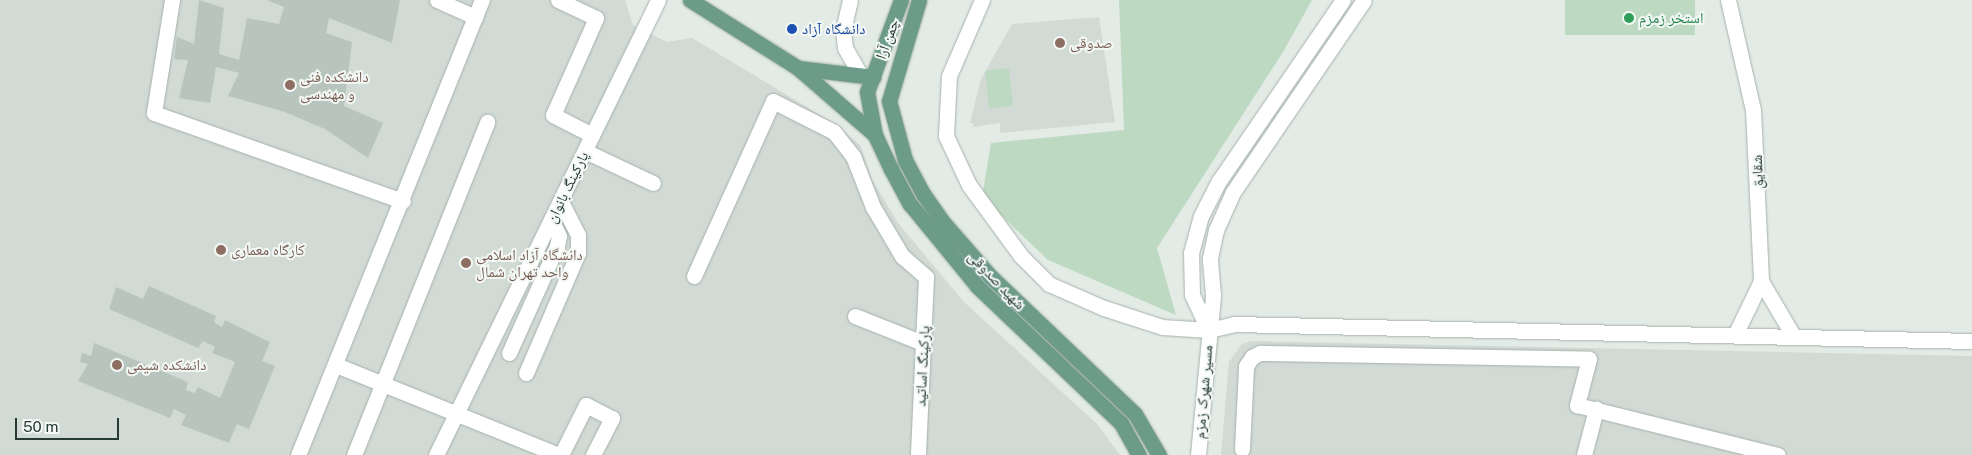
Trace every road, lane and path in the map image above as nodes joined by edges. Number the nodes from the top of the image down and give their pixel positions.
1 (172, 0) edge
2 (437, 0) edge
3 (482, 0) edge
4 (558, 0) edge
5 (658, 0) edge
6 (690, 0) edge
7 (850, 0) edge
8 (901, 0) edge
9 (919, 0) edge
10 (982, 0) edge
11 (1343, 0) edge
12 (1364, 0) edge
13 (1728, 0) edge
14 (475, 17) junction
15 (798, 68) junction
16 (895, 75) joint
17 (866, 76) junction
18 (487, 122) dead end
19 (592, 135) junction
20 (875, 135) junction
21 (585, 151) junction
22 (653, 183) dead end
23 (403, 201) junction
24 (561, 201) junction
25 (551, 220) junction
26 (694, 276) dead end
27 (1761, 281) junction
28 (855, 316) dead end
29 (1209, 330) junction
30 (1735, 335) junction
31 (1794, 337) junction
32 (1972, 341) edge
33 (923, 343) junction
34 (509, 353) dead end
35 (336, 365) junction
36 (526, 373) dead end
37 (383, 383) junction
38 (1596, 409) junction
39 (457, 412) junction
40 (1242, 449) dead end
41 (298, 455) edge
42 (354, 455) edge
43 (436, 455) edge
44 (560, 455) edge
45 (593, 455) edge
46 (918, 455) edge
47 (1140, 455) edge
48 (1158, 455) edge
49 (1198, 455) edge
50 (1584, 455) edge
51 (1778, 455) edge

1 - 23 street
2 - 14 street
3 - 14 street
4 - 19 street
5 - 19 street, پارکینگ بانوان
6 - 15 main road
7 - 17 street
8 - 17 main road, چمن آرا
9 - 16 main road, چمن آرا
10 - 29 street
11 - 29 street
12 - 29 street, مسیر شهرک زمزم
13 - 27 street, شقایق
14 - 23 street
15 - 17 main road
15 - 20 main road
16 - 48 main road, شهید صدوقی
17 - 20 main road, شهید صدوقی
18 - 37 street
19 - 21 street, پارکینگ بانوان
20 - 47 main road, شهید صدوقی
21 - 22 street
21 - 24 street, پارکینگ بانوان
23 - 35 street
24 - 25 street, پارکینگ بانوان
24 - 36 street
25 - 34 street
25 - 39 street, پارکینگ بانوان
26 - 33 street, پارکینگ اساتید
27 - 30 street
27 - 31 street, شقایق
28 - 33 street
29 - 30 street
29 - 49 street, مسیر شهرک زمزم
30 - 31 street
31 - 32 street
33 - 46 street, پارکینگ اساتید
35 - 37 street
35 - 41 street
37 - 39 street
37 - 42 street
38 - 40 street
38 - 50 street
38 - 51 street
39 - 43 street, پارکینگ بانوان
39 - 44 street
44 - 45 street

